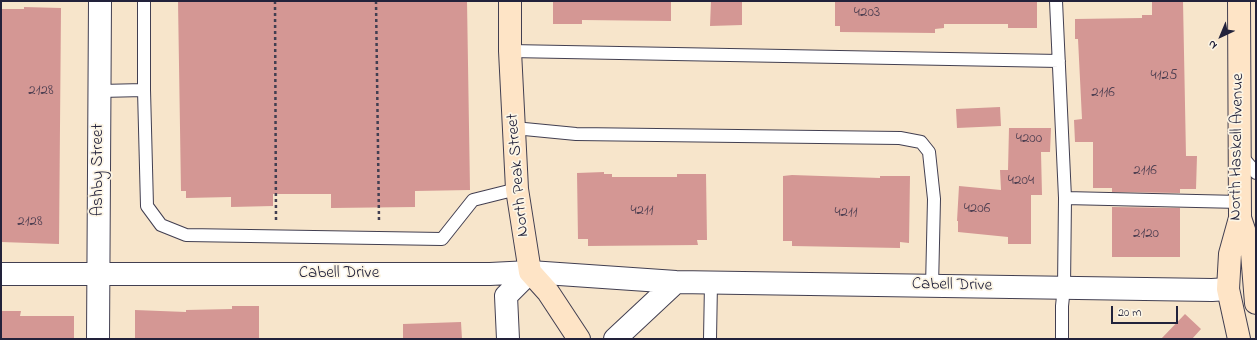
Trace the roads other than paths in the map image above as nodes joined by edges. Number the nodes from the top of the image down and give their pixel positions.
1 (100, 1) edge
2 (144, 1) edge
3 (510, 1) edge
4 (1056, 1) edge
5 (1239, 1) edge
6 (510, 51) junction
7 (1059, 61) junction
8 (144, 90) junction
9 (100, 91) junction
10 (514, 128) junction
11 (1240, 153) junction
12 (1256, 173) edge
13 (517, 189) junction
14 (1065, 198) junction
15 (1240, 210) junction
16 (530, 272) junction
17 (1, 274) edge
18 (98, 274) junction
19 (676, 282) junction
20 (711, 283) junction
21 (932, 286) junction
22 (1064, 287) junction
23 (1228, 289) junction
24 (1256, 302) edge
25 (98, 339) edge
26 (508, 339) edge
27 (579, 339) edge
28 (615, 339) edge
29 (710, 339) edge
30 (1062, 339) edge
31 (1239, 339) edge

1 - 9 street, Ashby Street
2 - 8 lane
3 - 6 main road, North Peak Street
4 - 7 lane
5 - 11 main road, North Haskell Avenue
6 - 7 lane
6 - 10 main road, North Peak Street
7 - 14 lane
8 - 9 lane
8 - 13 lane
9 - 18 street, Ashby Street
10 - 13 main road, North Peak Street
10 - 21 lane
11 - 12 lane
11 - 15 main road, North Haskell Avenue
13 - 16 main road, North Peak Street
14 - 15 lane
14 - 22 lane
15 - 23 main road, North Haskell Avenue
15 - 24 main road
16 - 18 street, Cabell Drive
16 - 19 street, Cabell Drive
16 - 26 street
16 - 27 main road
17 - 18 street, Cabell Drive
18 - 25 street, Ashby Street
19 - 20 street, Cabell Drive
19 - 28 street
20 - 21 street, Cabell Drive
20 - 29 lane
21 - 22 street, Cabell Drive
22 - 23 street, Cabell Drive
22 - 30 lane
23 - 31 main road, North Haskell Avenue

